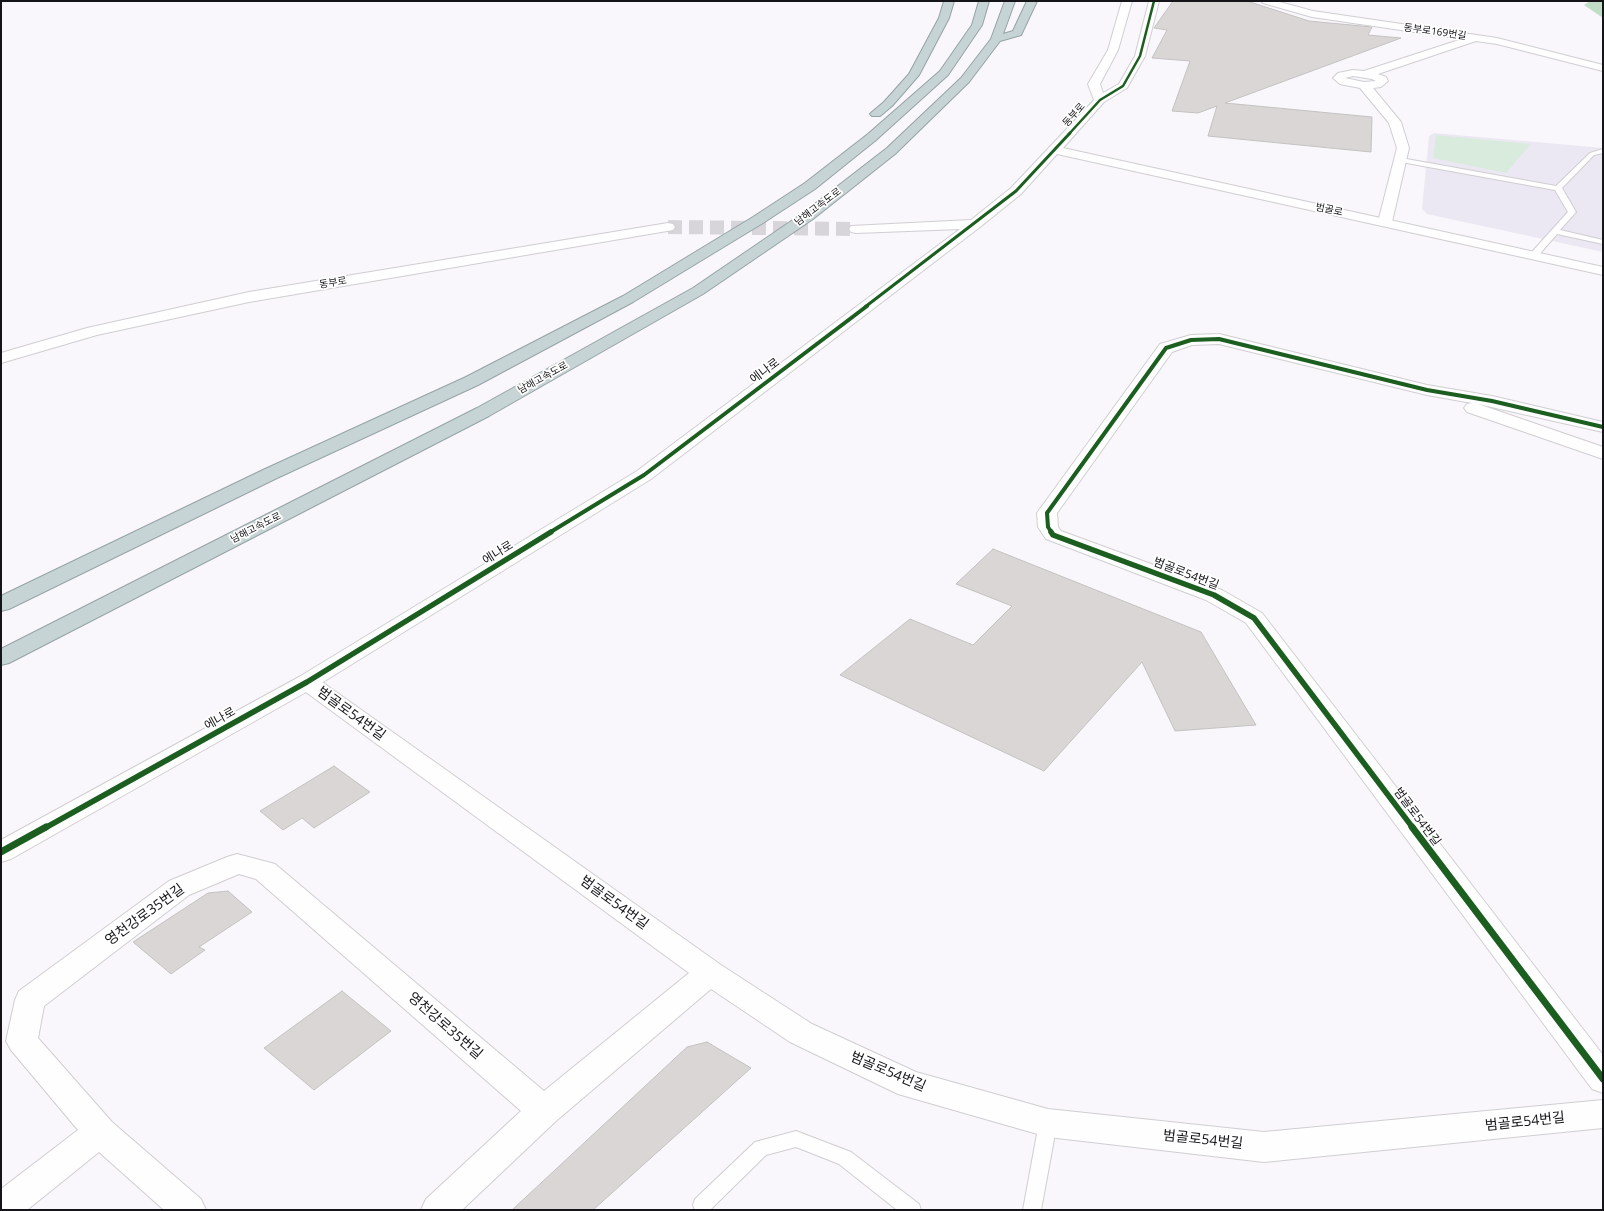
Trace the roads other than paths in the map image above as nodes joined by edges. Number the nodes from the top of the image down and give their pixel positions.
1 (949, 1) edge
2 (984, 1) edge
3 (1010, 1) edge
4 (1032, 1) edge
5 (1127, 1) edge
6 (1154, 1) edge
7 (1266, 1) edge
8 (1475, 38) junction
9 (996, 40) junction
10 (1603, 68) edge
11 (1100, 100) junction
12 (865, 123) dead end
13 (1055, 150) junction
14 (1603, 151) edge
15 (1401, 160) junction
16 (817, 167) dead end
17 (810, 186) junction
18 (1558, 188) junction
19 (1385, 222) junction
20 (975, 224) junction
21 (668, 227) tunnel mouth
22 (856, 229) tunnel mouth
23 (1555, 231) junction
24 (1603, 242) edge
25 (1534, 255) junction
26 (1603, 271) edge
27 (1, 358) edge
28 (1427, 390) junction
29 (1603, 427) edge
30 (1603, 434) edge
31 (1603, 452) edge
32 (1, 604) edge
33 (1, 658) edge
34 (307, 682) junction
35 (1, 852) edge
36 (710, 973) junction
37 (1603, 1079) edge
38 (544, 1112) junction
39 (1603, 1114) edge
40 (1048, 1123) junction
41 (100, 1132) junction
42 (702, 1205) dead end
43 (1, 1210) edge
44 (189, 1210) edge
45 (438, 1210) edge
46 (912, 1210) edge
47 (1032, 1210) edge

1 - 12 highway
2 - 17 highway, 남해고속도로
3 - 9 highway, 남해고속도로
4 - 9 highway
5 - 11 street, 동부로
6 - 11 street, 동부로
7 - 8 street, 동부로169번길
8 - 10 street, 동부로169번길
8 - 15 street
9 - 33 highway, 남해고속도로
11 - 13 street, 동부로
13 - 19 street, 범골로
13 - 20 street, 동부로
14 - 18 lane
15 - 18 lane
15 - 19 street
16 - 17 highway
17 - 32 highway, 남해고속도로
18 - 23 lane
19 - 25 street, 범골로
20 - 22 street
20 - 34 street, 에나로
21 - 27 street, 동부로
23 - 24 lane
23 - 25 lane
25 - 26 street, 범골로
28 - 29 street
28 - 31 street
28 - 37 street, 범골로54번길
30 - 31 street
34 - 35 street, 에나로
34 - 36 street, 범골로54번길
36 - 38 street
36 - 40 street, 범골로54번길
38 - 41 street, 영천강로35번길
38 - 45 street
39 - 40 street, 범골로54번길
40 - 47 lane
41 - 43 street
41 - 44 street
42 - 46 lane

